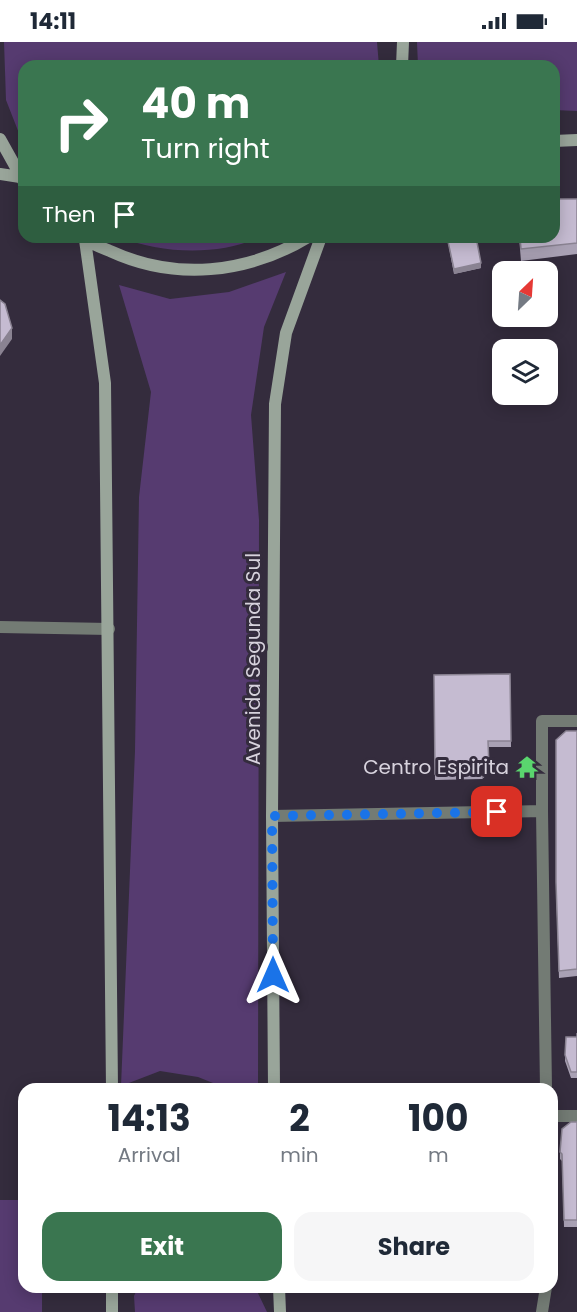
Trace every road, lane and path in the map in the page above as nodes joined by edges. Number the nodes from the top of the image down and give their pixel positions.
1 (403, 42) edge
2 (402, 60) edge
3 (0, 138) edge
4 (577, 140) edge
5 (560, 141) edge
6 (18, 172) edge
7 (0, 174) edge
8 (18, 179) edge
9 (84, 243) edge
10 (92, 243) edge
11 (298, 243) edge
12 (319, 243) edge
13 (0, 627) edge
14 (109, 629) junction
15 (577, 721) edge
16 (542, 811) junction
17 (272, 816) junction
18 (112, 1083) edge
19 (274, 1083) edge
20 (546, 1083) edge
21 (558, 1116) edge
22 (577, 1116) edge
23 (112, 1293) edge
24 (279, 1293) edge
25 (545, 1293) edge
26 (112, 1312) edge
27 (280, 1312) edge
28 (543, 1312) edge

1 - 2 main road
3 - 6 main road
4 - 5 main road
7 - 8 main road
9 - 14 main road
10 - 11 main road
12 - 17 main road, Avenida Segunda Sul
13 - 14 street
14 - 18 main road
15 - 16 street
16 - 17 street
16 - 20 street
17 - 19 main road, Avenida Segunda Sul
21 - 22 street
23 - 26 main road
24 - 27 main road
25 - 28 street

